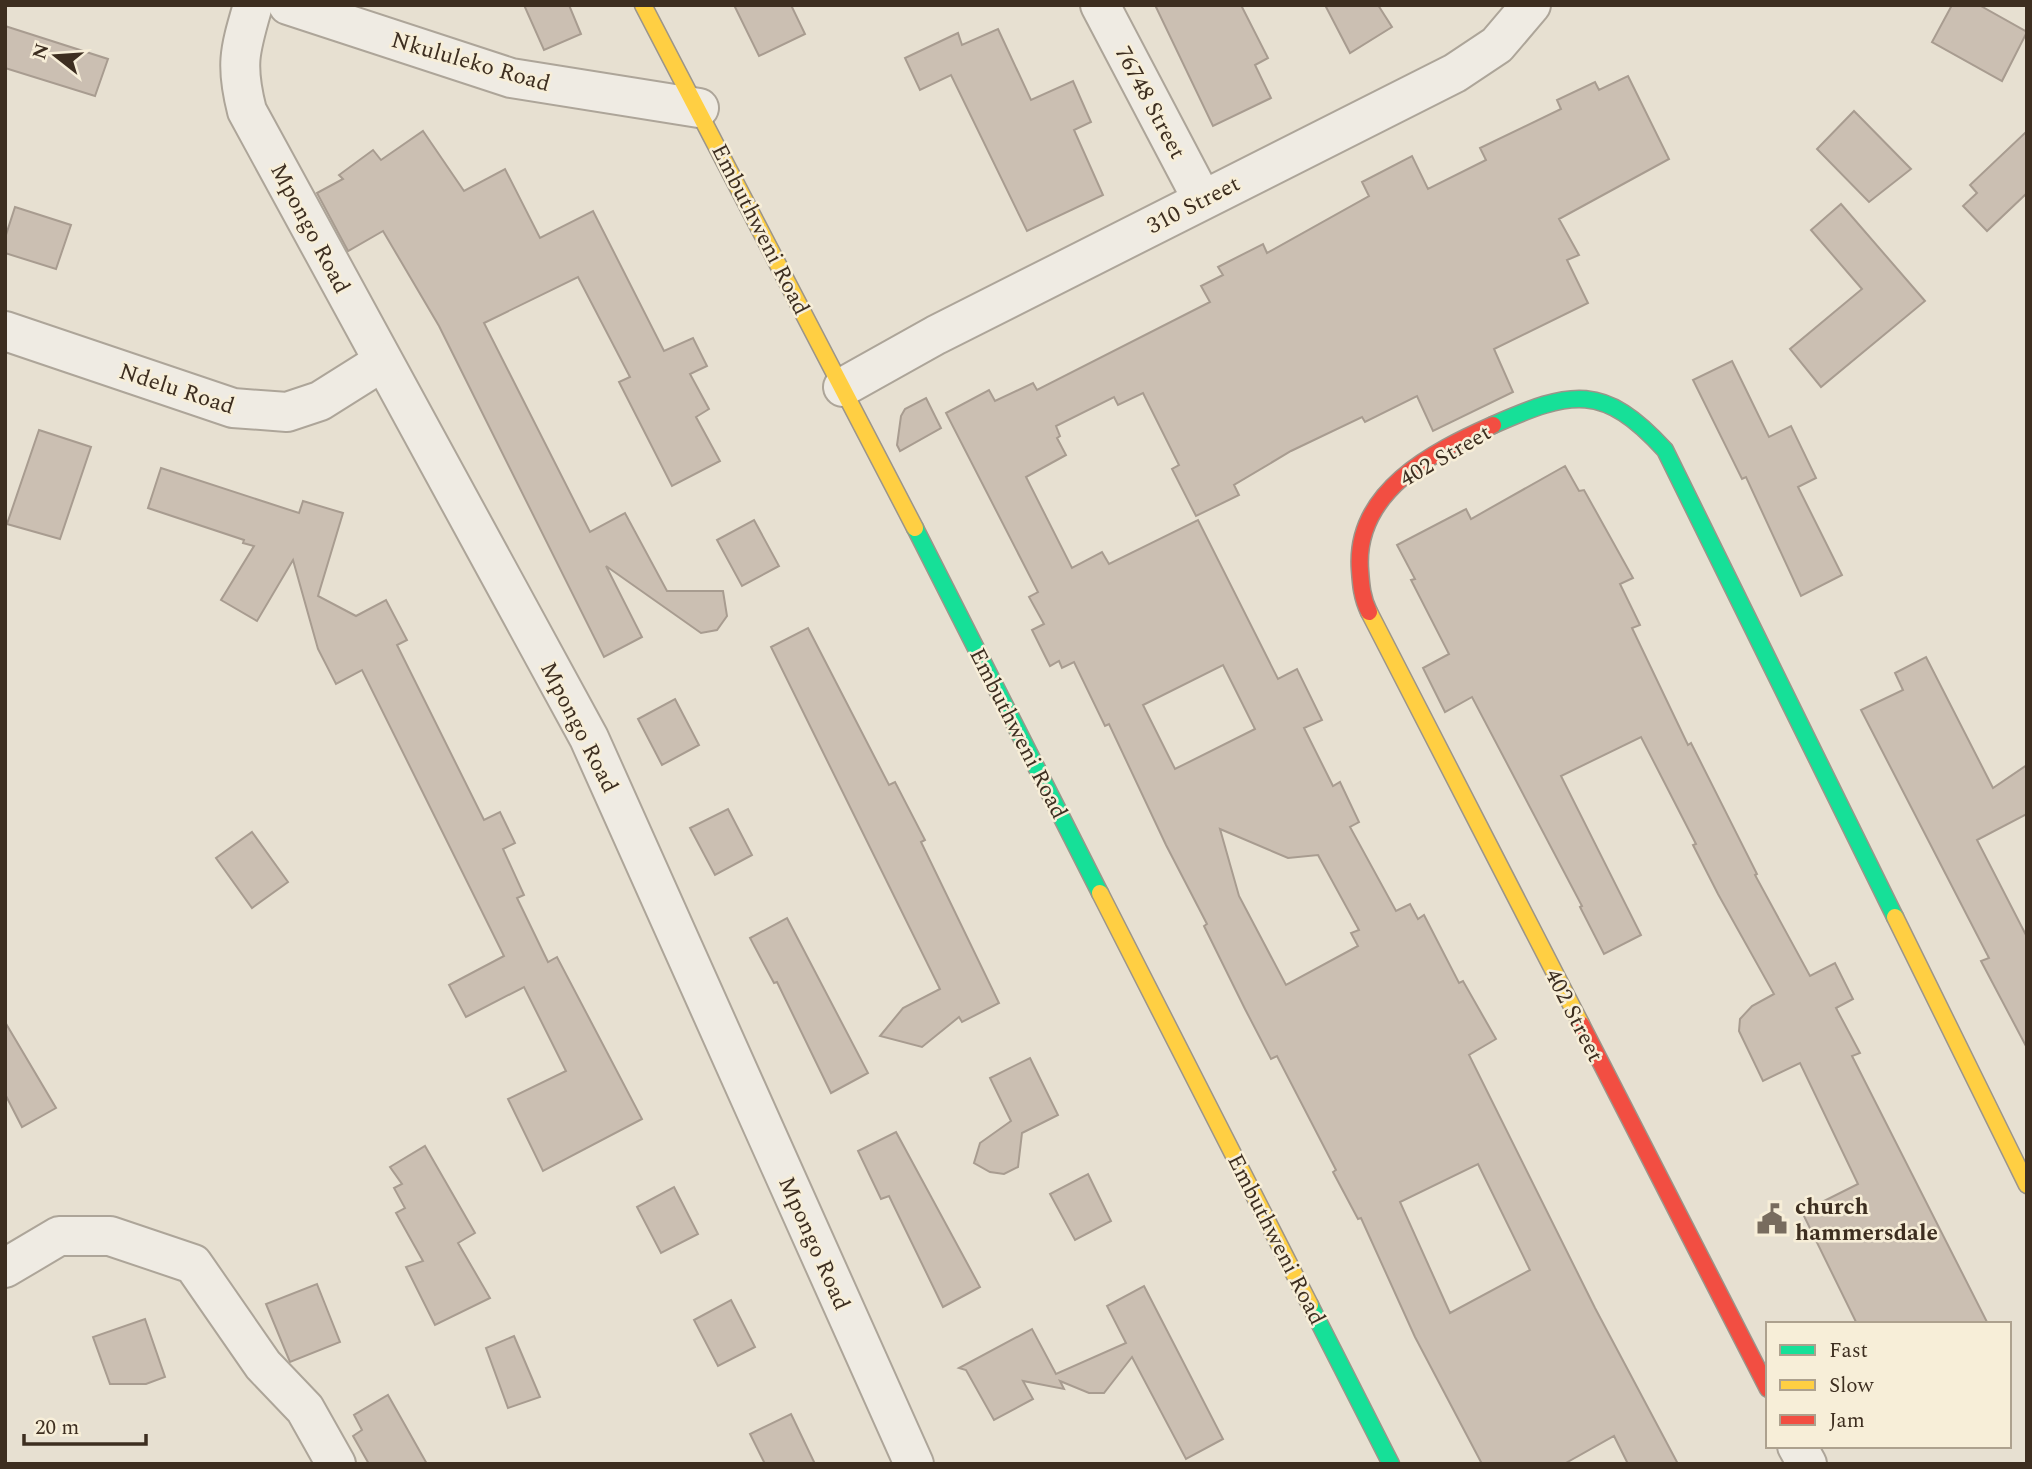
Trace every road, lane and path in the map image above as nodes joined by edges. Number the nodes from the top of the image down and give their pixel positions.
1 (253, 5) edge
2 (288, 5) edge
3 (643, 5) edge
4 (1100, 5) edge
5 (1531, 5) edge
6 (699, 108) junction
7 (1202, 199) junction
8 (5, 331) edge
9 (382, 362) junction
10 (843, 387) junction
11 (2027, 1185) edge
12 (5, 1268) edge
13 (1766, 1385) edge
14 (1798, 1448) edge
15 (336, 1464) edge
16 (914, 1464) edge
17 (1391, 1464) edge
18 (1807, 1464) edge

1 - 9 street, Mpongo Road
2 - 6 street, Nkululeko Road
3 - 6 street, Embuthweni Road
4 - 7 street, 76748 Street
5 - 7 street, 310 Street
6 - 10 street, Embuthweni Road
7 - 10 street, 310 Street
8 - 9 street, Ndelu Road
9 - 16 street, Mpongo Road
10 - 17 street, Embuthweni Road
11 - 13 street, 402 Street
12 - 15 street
14 - 18 street

